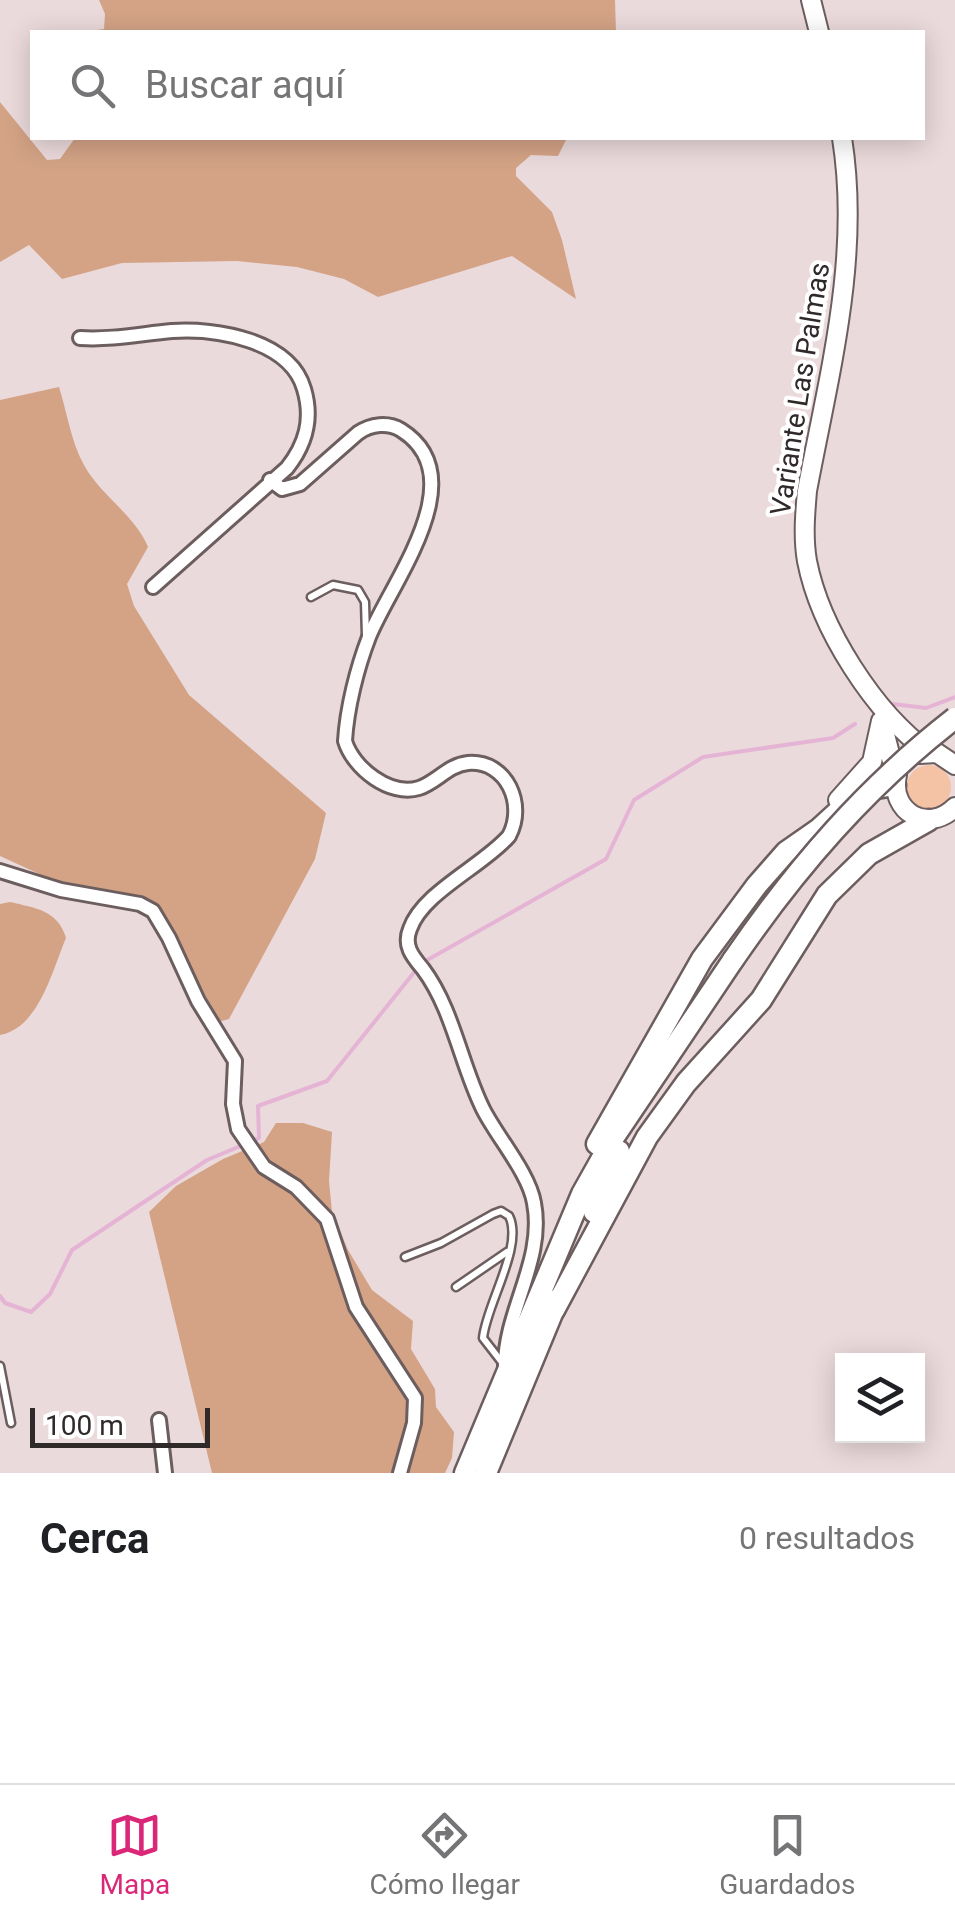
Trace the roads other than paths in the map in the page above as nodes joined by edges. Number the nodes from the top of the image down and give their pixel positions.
1 (811, 0) edge
2 (818, 30) edge
3 (842, 140) edge
4 (80, 338) dead end
5 (270, 480) junction
6 (153, 588) dead end
7 (311, 597) dead end
8 (368, 642) junction
9 (871, 694) junction
10 (955, 718) edge
11 (881, 721) junction
12 (930, 752) junction
13 (955, 764) edge
14 (896, 781) junction
15 (955, 807) edge
16 (930, 820) junction
17 (786, 852) junction
18 (0, 871) edge
19 (650, 1082) junction
20 (582, 1194) junction
21 (508, 1251) junction
22 (406, 1257) dead end
23 (456, 1286) dead end
24 (554, 1310) junction
25 (0, 1366) edge
26 (505, 1372) junction
27 (159, 1420) dead end
28 (11, 1423) dead end
29 (165, 1473) edge
30 (400, 1473) edge
31 (465, 1473) edge
32 (486, 1473) edge

1 - 2 main road
3 - 9 main road, Variante Las Palmas
4 - 5 street
5 - 6 street
5 - 8 street
7 - 8 lane
8 - 26 street
9 - 11 main road, Variante Las Palmas
9 - 12 main road, Variante Las Palmas
10 - 19 main road, bridge
11 - 14 main road, Variante Las Palmas
11 - 17 main road
12 - 13 main road, Variante Las Palmas
12 - 14 main road
14 - 16 main road
14 - 17 main road
15 - 16 main road
16 - 24 main road
17 - 20 main road
18 - 30 street
19 - 20 main road
19 - 24 main road
20 - 26 main road
21 - 22 lane
21 - 23 lane
21 - 26 lane
24 - 32 main road
25 - 28 lane
26 - 31 main road
27 - 29 street

